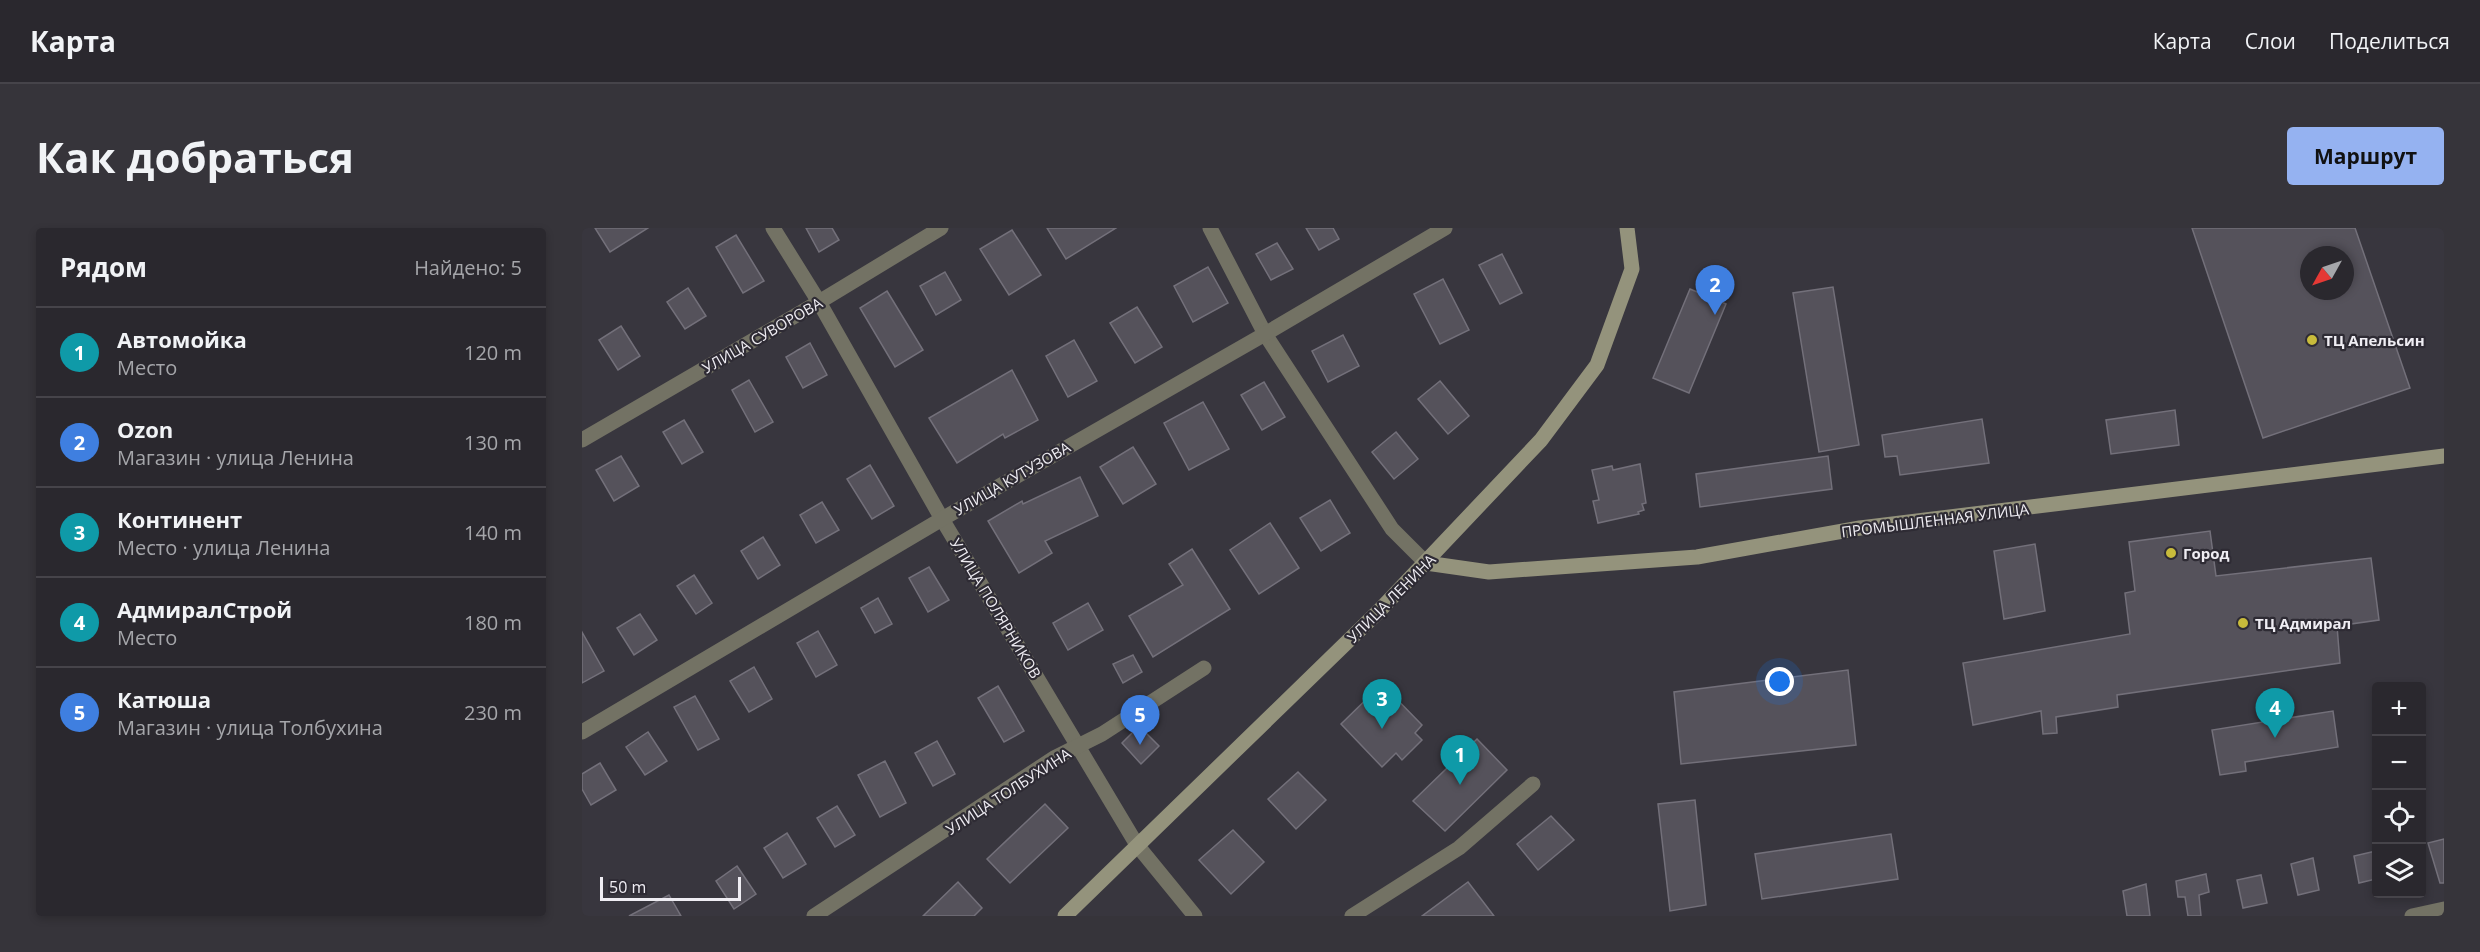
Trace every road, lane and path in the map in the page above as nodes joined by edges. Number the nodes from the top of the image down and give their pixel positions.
1 (773, 228) edge
2 (941, 228) edge
3 (1210, 228) edge
4 (1445, 228) edge
5 (1627, 228) edge
6 (819, 302) junction
7 (1265, 334) junction
8 (582, 440) edge
9 (2444, 456) edge
10 (942, 519) junction
11 (1426, 563) junction
12 (1203, 668) dead end
13 (582, 732) edge
14 (1079, 746) junction
15 (1533, 784) dead end
16 (1137, 845) junction
17 (2444, 909) edge
18 (814, 916) edge
19 (1065, 916) edge
20 (1196, 916) edge
21 (1352, 916) edge
22 (2412, 916) edge

1 - 6 street, УЛИЦА ПОЛЯРНИКОВ
2 - 6 street, УЛИЦА СУВОРОВА
3 - 7 street
4 - 7 street, УЛИЦА КУТУЗОВА
5 - 11 street, УЛИЦА ЛЕНИНА
6 - 8 street, УЛИЦА СУВОРОВА
6 - 10 street, УЛИЦА ПОЛЯРНИКОВ
7 - 10 street, УЛИЦА КУТУЗОВА
7 - 11 street
9 - 11 street, ПРОМЫШЛЕННАЯ УЛИЦА
10 - 13 street, УЛИЦА КУТУЗОВА
10 - 14 street, УЛИЦА ПОЛЯРНИКОВ
11 - 16 street, УЛИЦА ЛЕНИНА
12 - 14 street, УЛИЦА ТОЛБУХИНА
14 - 16 street, УЛИЦА ПОЛЯРНИКОВ
14 - 18 street, УЛИЦА ТОЛБУХИНА
15 - 21 street
16 - 19 street, УЛИЦА ЛЕНИНА
16 - 20 street, УЛИЦА ПОЛЯРНИКОВ
17 - 22 street

